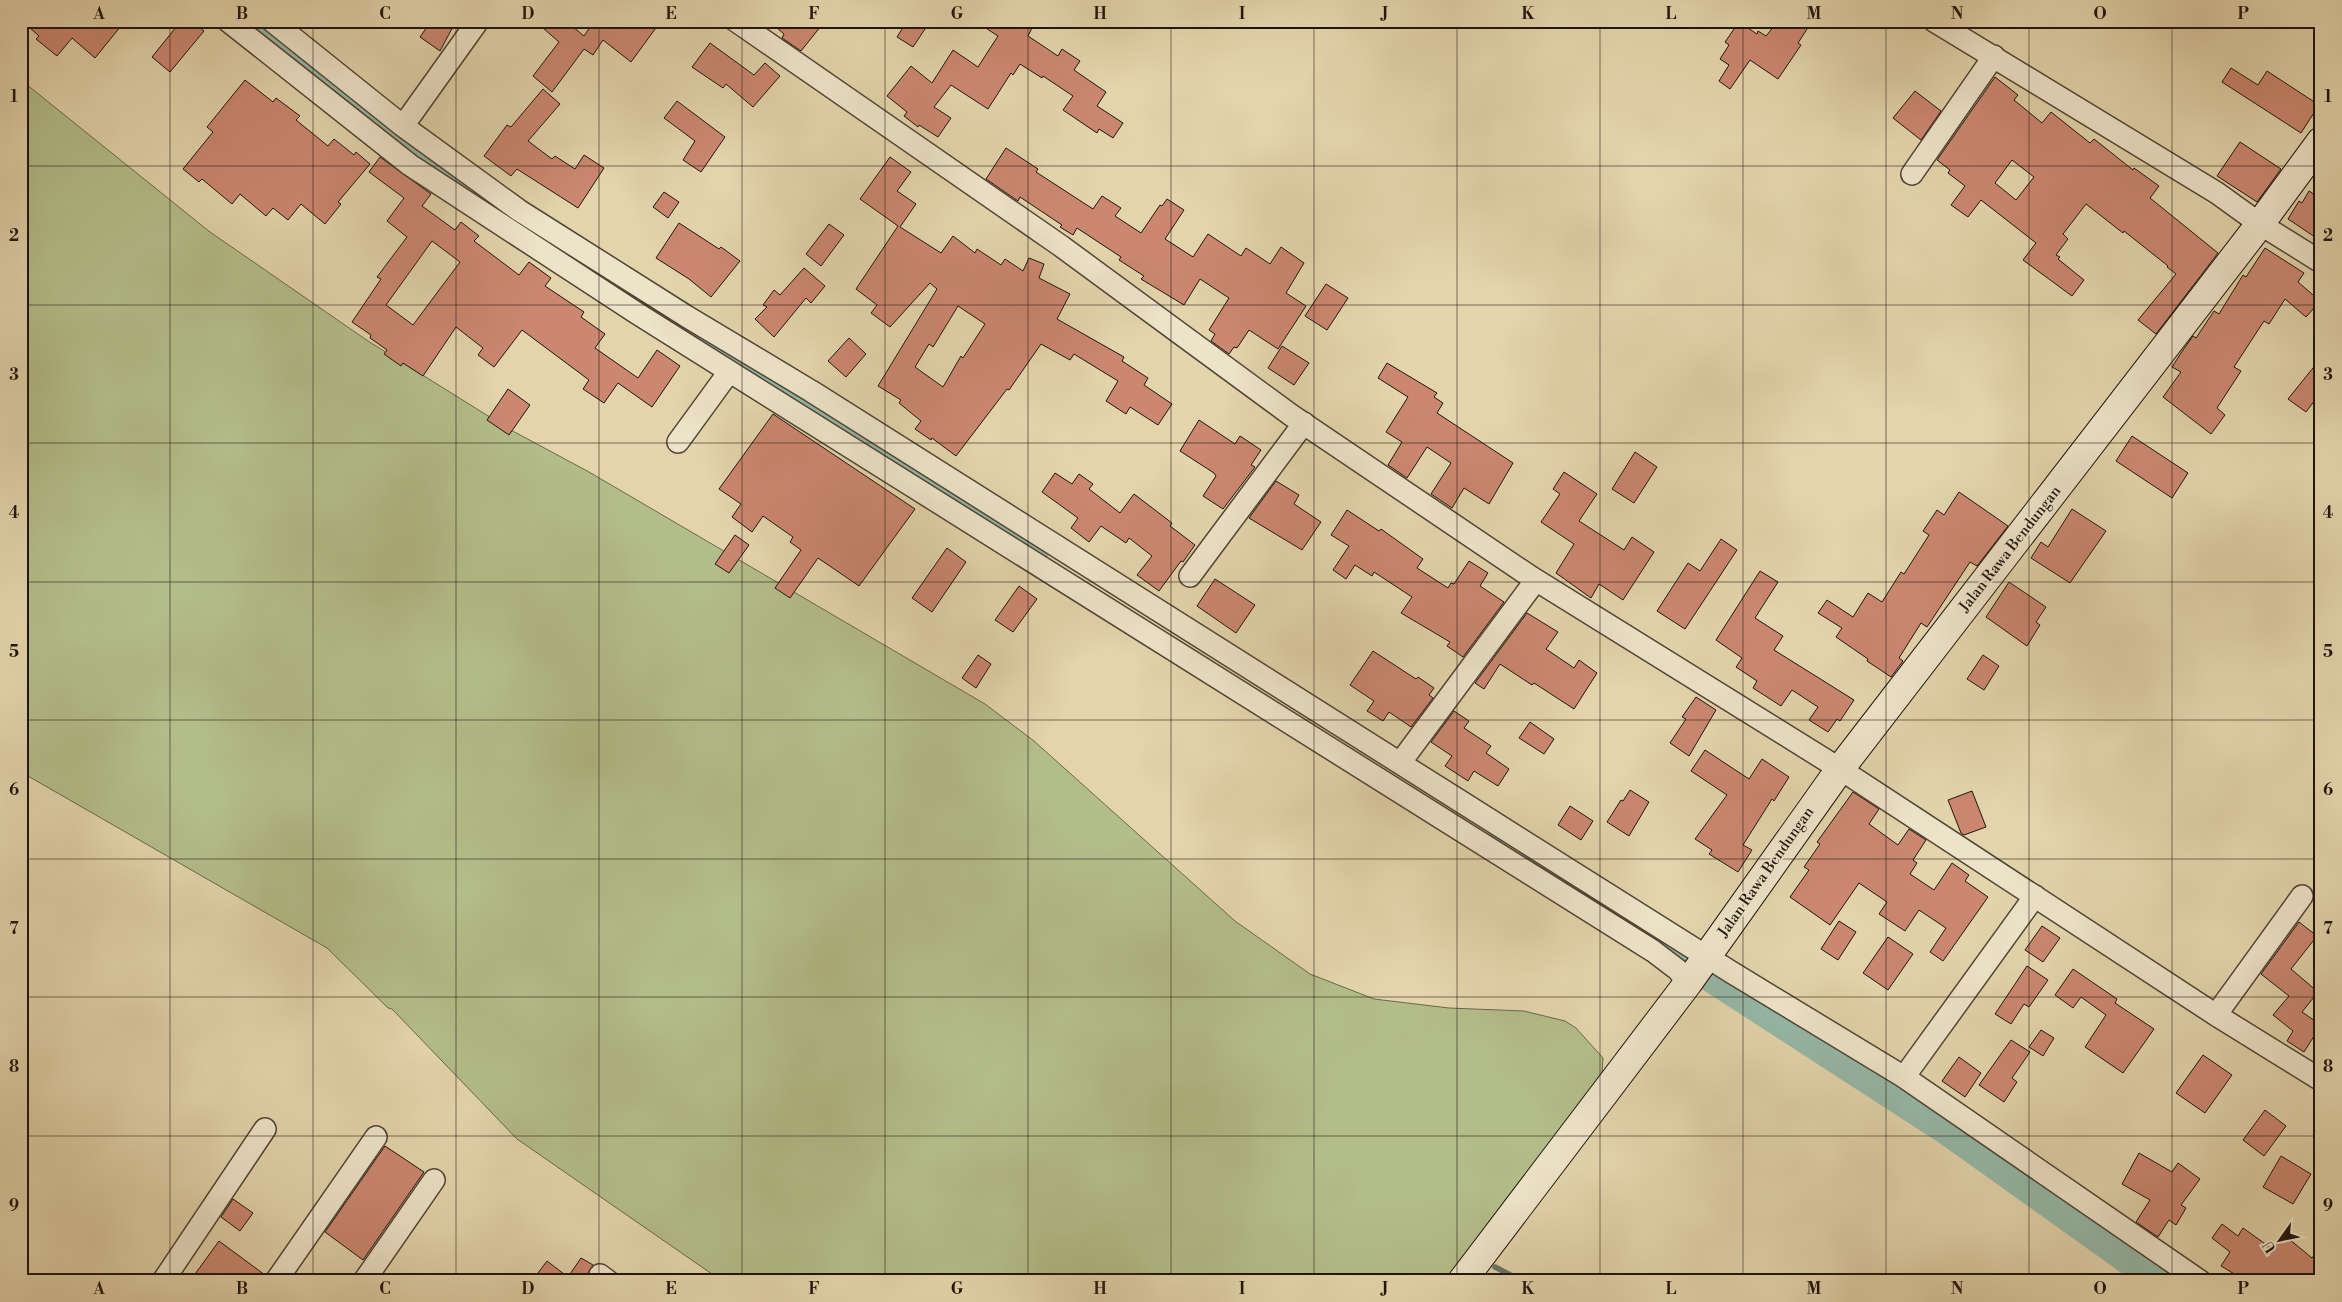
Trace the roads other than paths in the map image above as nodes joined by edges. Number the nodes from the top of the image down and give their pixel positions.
1 (228, 21) edge
2 (272, 21) edge
3 (478, 21) edge
4 (736, 21) edge
5 (1934, 21) edge
6 (1994, 56) junction
7 (403, 126) junction
8 (2321, 141) edge
9 (1912, 174) dead end
10 (2260, 224) junction
11 (2321, 262) edge
12 (729, 372) junction
13 (1304, 423) junction
14 (678, 442) dead end
15 (1190, 576) dead end
16 (1536, 580) junction
17 (1400, 763) junction
18 (1840, 769) junction
19 (2035, 896) junction
20 (2302, 896) dead end
21 (1698, 969) junction
22 (2216, 1015) junction
23 (1904, 1077) junction
24 (2321, 1080) edge
25 (266, 1129) dead end
26 (376, 1137) dead end
27 (434, 1180) dead end
28 (163, 1281) edge
29 (276, 1281) edge
30 (364, 1281) edge
31 (1462, 1281) edge
32 (2200, 1281) edge

1 - 12 street
2 - 7 street
3 - 7 street
4 - 13 street
5 - 6 street
6 - 9 street
6 - 10 street
7 - 17 street
8 - 10 street, Jalan Rawa Bendungan
10 - 11 street
10 - 18 street, Jalan Rawa Bendungan
12 - 14 street
12 - 21 street
13 - 15 street
13 - 16 street
16 - 17 street
16 - 18 street
17 - 21 street
18 - 19 street
18 - 21 street, Jalan Rawa Bendungan
19 - 22 street
19 - 23 street
20 - 22 street
21 - 23 street
21 - 31 street, Jalan Rawa Bendungan
22 - 24 street
23 - 32 street
25 - 28 street
26 - 29 street
27 - 30 street

